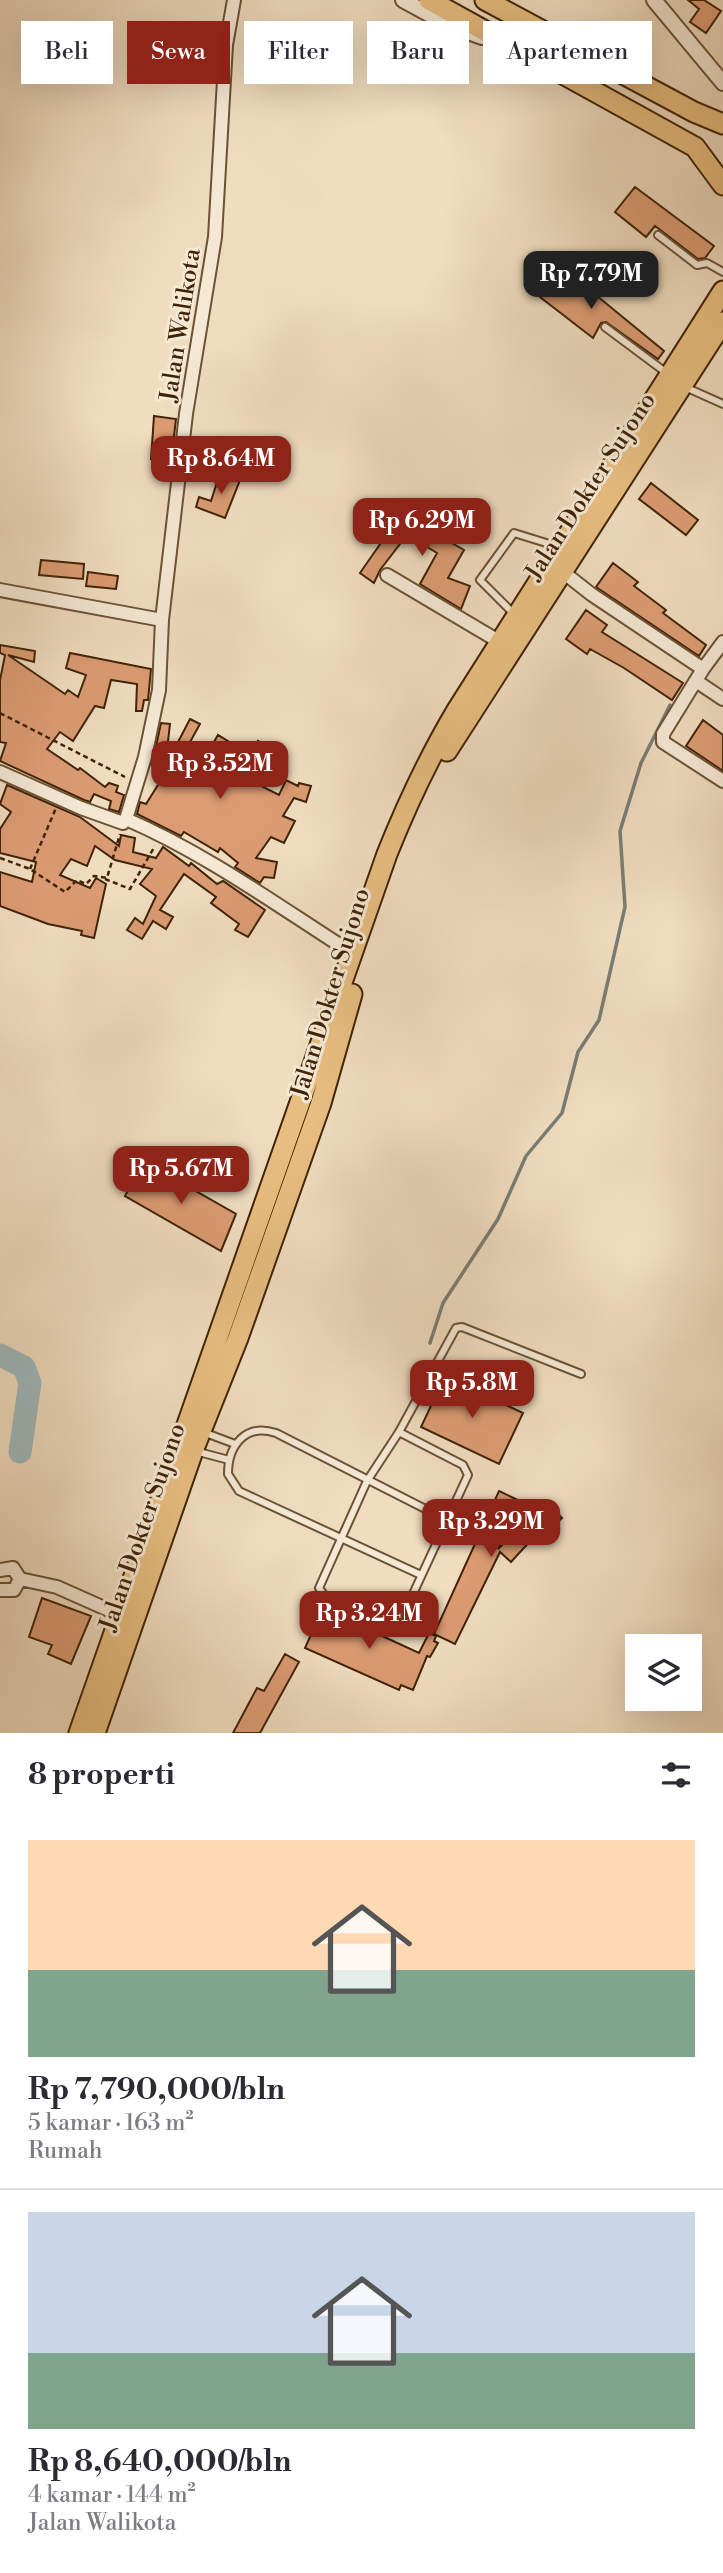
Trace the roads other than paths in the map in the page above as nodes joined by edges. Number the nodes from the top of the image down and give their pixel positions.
1 (234, 0) edge
2 (403, 0) edge
3 (429, 0) edge
4 (485, 0) edge
5 (502, 0) edge
6 (654, 0) edge
7 (524, 21) edge
8 (527, 21) edge
9 (483, 31) edge
10 (483, 38) edge
11 (723, 83) edge
12 (580, 84) edge
13 (642, 84) edge
14 (723, 124) edge
15 (723, 185) edge
16 (658, 235) dead end
17 (723, 271) edge
18 (723, 291) edge
19 (723, 322) edge
20 (605, 327) dead end
21 (676, 380) junction
22 (723, 404) edge
23 (655, 413) junction
24 (561, 547) junction
25 (563, 572) junction
26 (387, 575) dead end
27 (0, 590) edge
28 (517, 616) junction
29 (162, 620) junction
30 (500, 642) junction
31 (723, 642) edge
32 (703, 669) junction
33 (696, 681) junction
34 (723, 699) edge
35 (436, 757) junction
36 (0, 772) edge
37 (723, 781) edge
38 (124, 821) junction
39 (352, 953) junction
40 (581, 1374) dead end
41 (201, 1432) junction
42 (399, 1432) junction
43 (235, 1444) junction
44 (194, 1451) junction
45 (229, 1460) junction
46 (367, 1481) junction
47 (447, 1520) junction
48 (336, 1536) junction
49 (0, 1570) edge
50 (421, 1575) junction
51 (20, 1579) junction
52 (0, 1590) edge
53 (120, 1615) junction
54 (79, 1733) edge
55 (95, 1733) edge

1 - 29 street, Jalan Walikota
2 - 10 street
3 - 9 highway
4 - 7 highway
5 - 8 street
6 - 11 street
12 - 15 highway
13 - 14 highway
16 - 17 lane
18 - 21 highway
19 - 21 highway, Jalan Dokter Sujono
20 - 21 lane
21 - 22 lane
21 - 23 highway, Jalan Dokter Sujono
23 - 24 highway
23 - 25 highway, Jalan Dokter Sujono
24 - 28 highway
24 - 28 lane
25 - 32 street
25 - 35 highway, Jalan Dokter Sujono
26 - 30 street
27 - 29 street
28 - 30 highway
29 - 38 street, Jalan Walikota
30 - 35 highway
31 - 32 street
32 - 33 street
33 - 34 street
33 - 37 street
35 - 39 highway
35 - 41 highway, Jalan Dokter Sujono
36 - 38 street
38 - 39 street
39 - 53 highway
40 - 42 lane
41 - 43 lane
41 - 44 highway, Jalan Dokter Sujono
42 - 46 lane
42 - 47 lane
43 - 45 lane
43 - 46 lane
44 - 45 lane
44 - 55 highway, Jalan Dokter Sujono
45 - 48 lane
46 - 47 lane
46 - 48 lane
47 - 50 lane
48 - 50 lane
48 - 50 lane
49 - 51 street
51 - 52 street
51 - 53 street
53 - 54 highway

